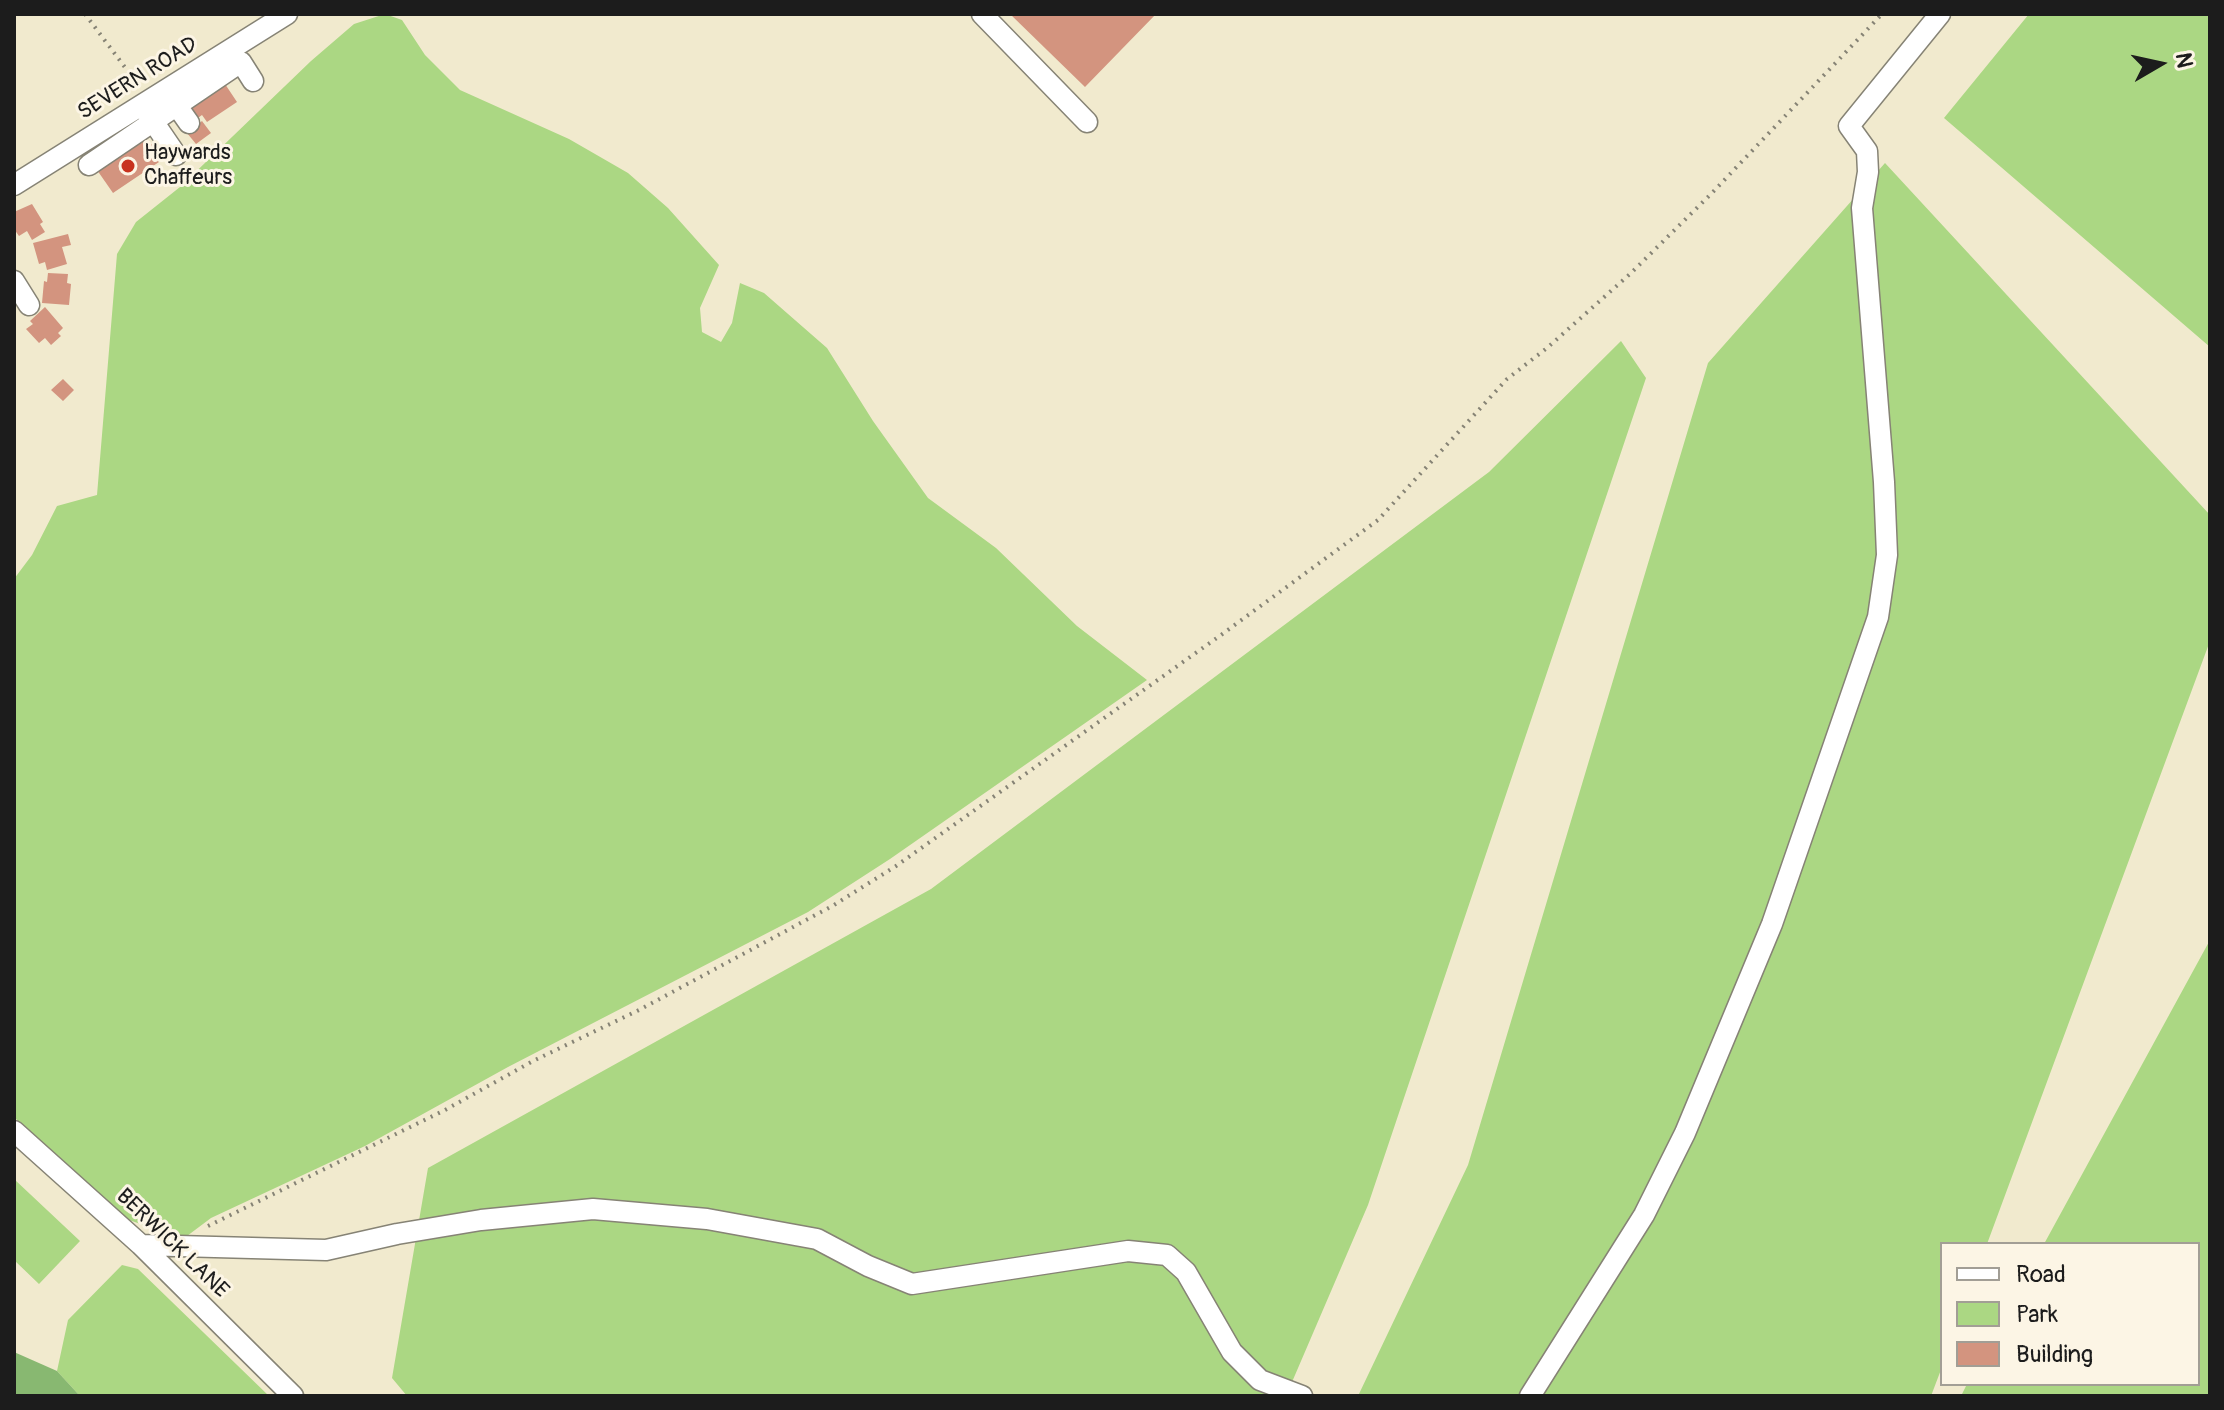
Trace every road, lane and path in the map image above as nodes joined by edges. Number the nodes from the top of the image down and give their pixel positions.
1 (85, 14) edge
2 (287, 14) edge
3 (982, 14) edge
4 (1882, 14) edge
5 (1940, 14) edge
6 (253, 81) dead end
7 (148, 108) junction
8 (1087, 122) dead end
9 (176, 155) dead end
10 (89, 165) dead end
11 (14, 185) edge
12 (14, 281) edge
13 (29, 305) dead end
14 (14, 1131) edge
15 (141, 1245) junction
16 (185, 1246) junction
17 (293, 1396) edge
18 (1302, 1396) edge
19 (1530, 1396) edge

1 - 7 path
2 - 7 street, SEVERN ROAD
3 - 8 street
4 - 16 path
5 - 19 street
6 - 7 street
7 - 9 street
7 - 10 street
7 - 11 street, SEVERN ROAD
12 - 13 street
14 - 15 street, BERWICK LANE
15 - 16 street
15 - 17 street, BERWICK LANE
16 - 18 street

